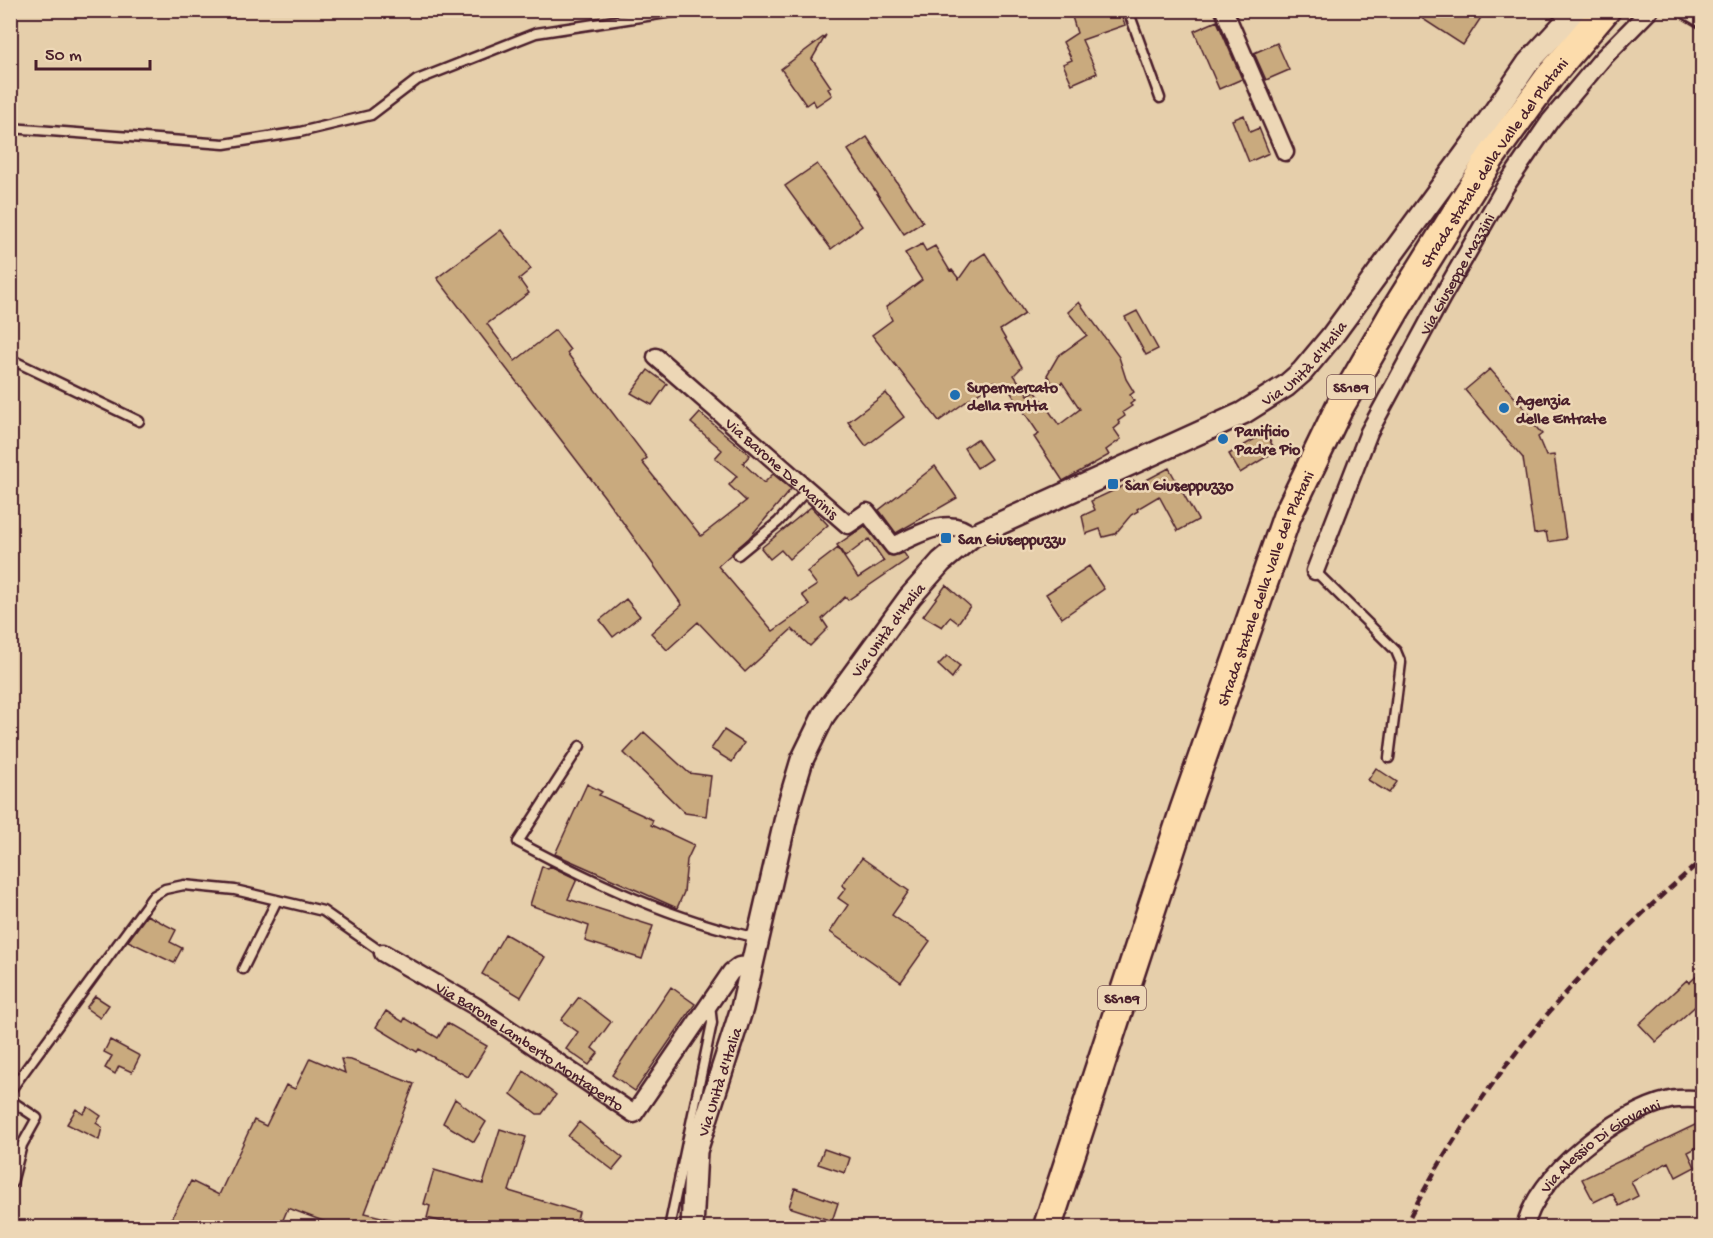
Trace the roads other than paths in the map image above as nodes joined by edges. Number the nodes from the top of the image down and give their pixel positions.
1 (686, 10) edge
2 (1128, 10) edge
3 (1224, 10) edge
4 (1577, 10) edge
5 (1606, 10) edge
6 (1650, 10) edge
7 (1687, 10) edge
8 (1702, 19) edge
9 (1160, 98) dead end
10 (10, 128) edge
11 (1285, 152) dead end
12 (656, 357) dead end
13 (10, 359) edge
14 (139, 421) dead end
15 (807, 490) junction
16 (972, 536) junction
17 (738, 555) dead end
18 (1315, 571) joint
19 (580, 746) dead end
20 (1389, 758) dead end
21 (277, 900) junction
22 (759, 938) junction
23 (383, 953) joint
24 (752, 965) junction
25 (243, 969) dead end
26 (710, 1003) junction
27 (10, 1091) edge
28 (1702, 1099) edge
29 (10, 1100) edge
30 (693, 1141) junction
31 (12, 1183) edge
32 (669, 1227) edge
33 (692, 1227) edge
34 (1047, 1227) edge
35 (1525, 1227) edge

1 - 10 lane
2 - 9 lane
3 - 11 street
4 - 16 street, Via Unità d'Italia
5 - 34 main road, Strada statale della Valle del Platani / SS189
6 - 18 street, Via Giuseppe Mazzini
7 - 8 street
12 - 15 street, Via Barone De Marinis
13 - 14 lane
15 - 16 street, Via Barone De Marinis
15 - 17 lane
16 - 22 street, Via Unità d'Italia
18 - 20 lane
19 - 22 lane
21 - 23 lane
21 - 25 lane
21 - 27 lane
22 - 24 street, Via Unità d'Italia
23 - 26 street, Via Barone Lamberto Montaperto
24 - 26 street, Via Barone Lamberto Montaperto
24 - 30 street, Via Unità d'Italia
26 - 30 lane
28 - 35 street, Via Alessio Di Giovanni
29 - 31 lane
30 - 32 lane
30 - 33 street, Via Unità d'Italia

